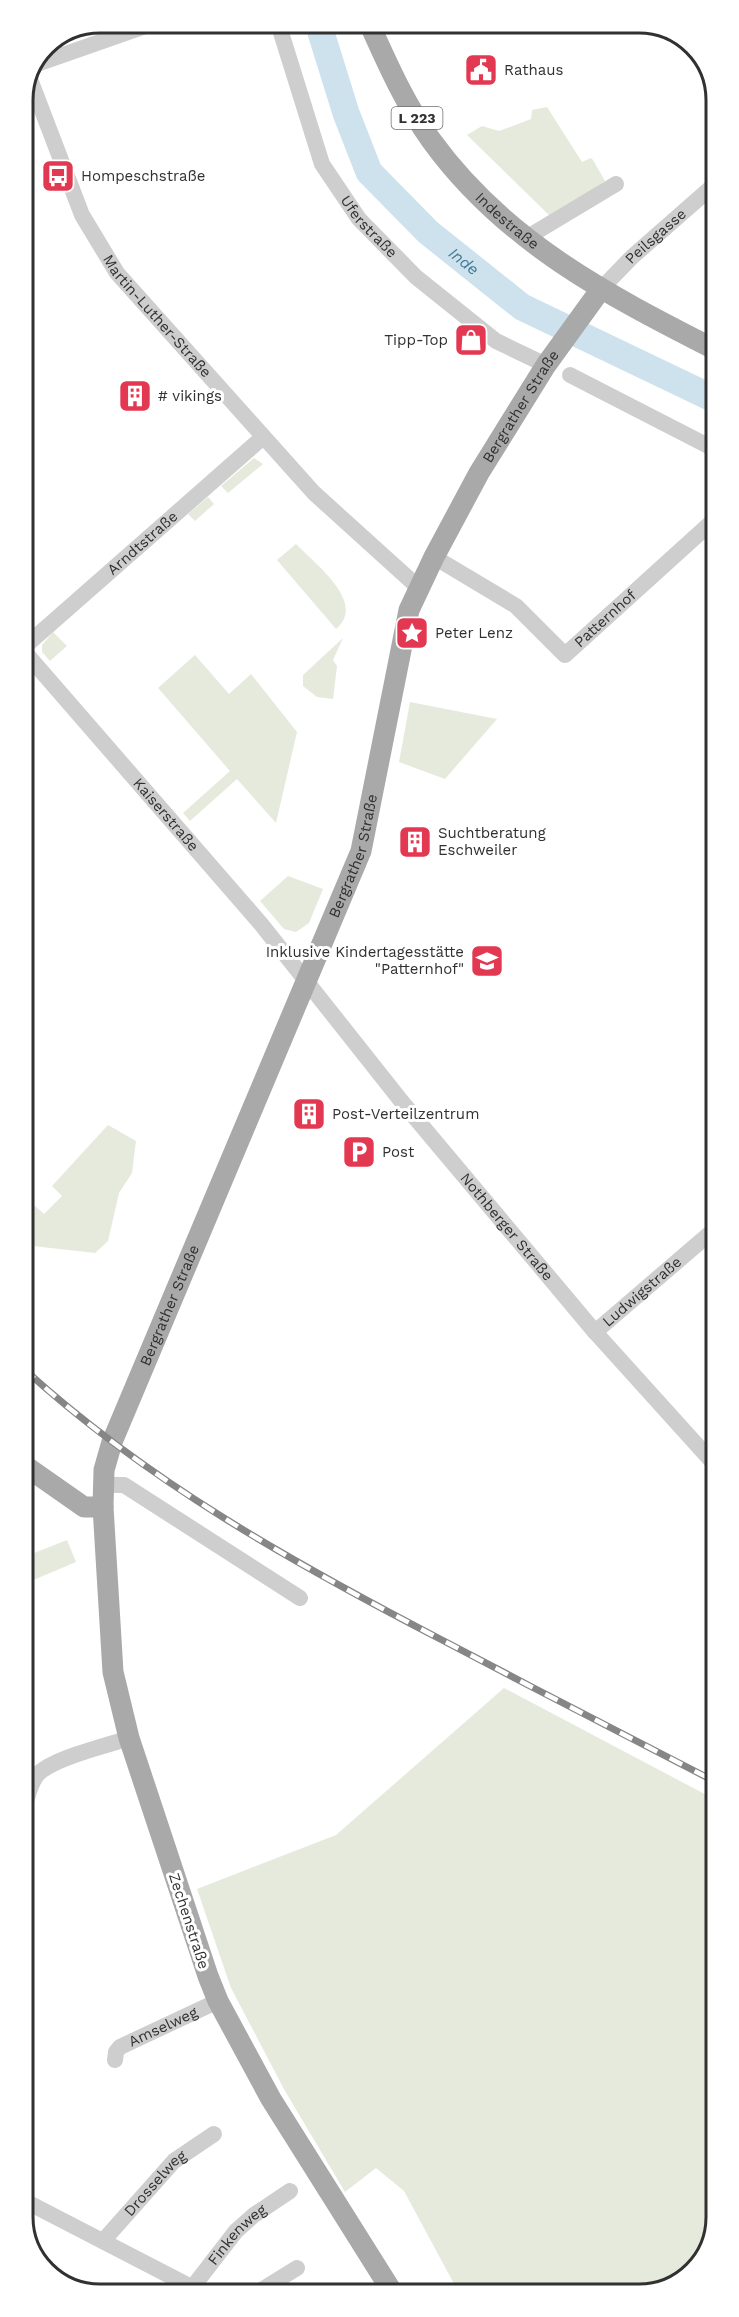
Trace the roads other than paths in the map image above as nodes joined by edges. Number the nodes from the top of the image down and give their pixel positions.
1 (110, 33) edge
2 (281, 33) edge
3 (374, 33) edge
4 (47, 60) edge
5 (34, 89) edge
6 (616, 184) dead end
7 (706, 192) edge
8 (526, 238) junction
9 (601, 289) junction
10 (706, 345) edge
11 (551, 358) junction
12 (570, 375) dead end
13 (262, 438) junction
14 (706, 445) edge
15 (706, 527) edge
16 (434, 557) junction
17 (419, 588) junction
18 (33, 640) edge
19 (33, 661) edge
20 (307, 981) junction
21 (706, 1237) edge
22 (595, 1332) junction
23 (706, 1455) edge
24 (33, 1471) edge
25 (103, 1496) junction
26 (300, 1598) dead end
27 (129, 1738) junction
28 (33, 1782) edge
29 (218, 2001) junction
30 (115, 2060) dead end
31 (214, 2134) dead end
32 (290, 2191) dead end
33 (33, 2205) edge
34 (103, 2241) junction
35 (297, 2268) dead end
36 (186, 2284) edge
37 (203, 2284) edge
38 (271, 2284) edge
39 (387, 2284) edge

1 - 4 street
2 - 11 street, Uferstraße
3 - 8 main road, Indestraße / L 223
5 - 13 street, Martin-Luther-Straße
6 - 8 street
7 - 9 street, Peilsgasse
8 - 9 main road, Indestraße / L 223
9 - 10 main road, Indestraße / L 223
9 - 11 main road, Bergrather Straße
11 - 16 main road, Bergrather Straße
12 - 14 street
13 - 17 street, Martin-Luther-Straße
13 - 18 street, Arndtstraße
15 - 16 street, Patternhof
16 - 17 main road, Bergrather Straße
17 - 20 main road, Bergrather Straße
19 - 20 street, Kaiserstraße
20 - 22 street, Nothberger Straße
20 - 25 main road, Bergrather Straße
21 - 22 street, Ludwigstraße
22 - 23 street, Nothberger Straße
24 - 25 main road
25 - 26 street
25 - 27 main road, Zechenstraße
27 - 28 street
27 - 29 main road, Zechenstraße
29 - 30 street, Amselweg
29 - 39 main road, Zechenstraße
31 - 34 street, Drosselweg
32 - 37 street, Finkenweg
33 - 34 street
34 - 36 street
35 - 38 street

